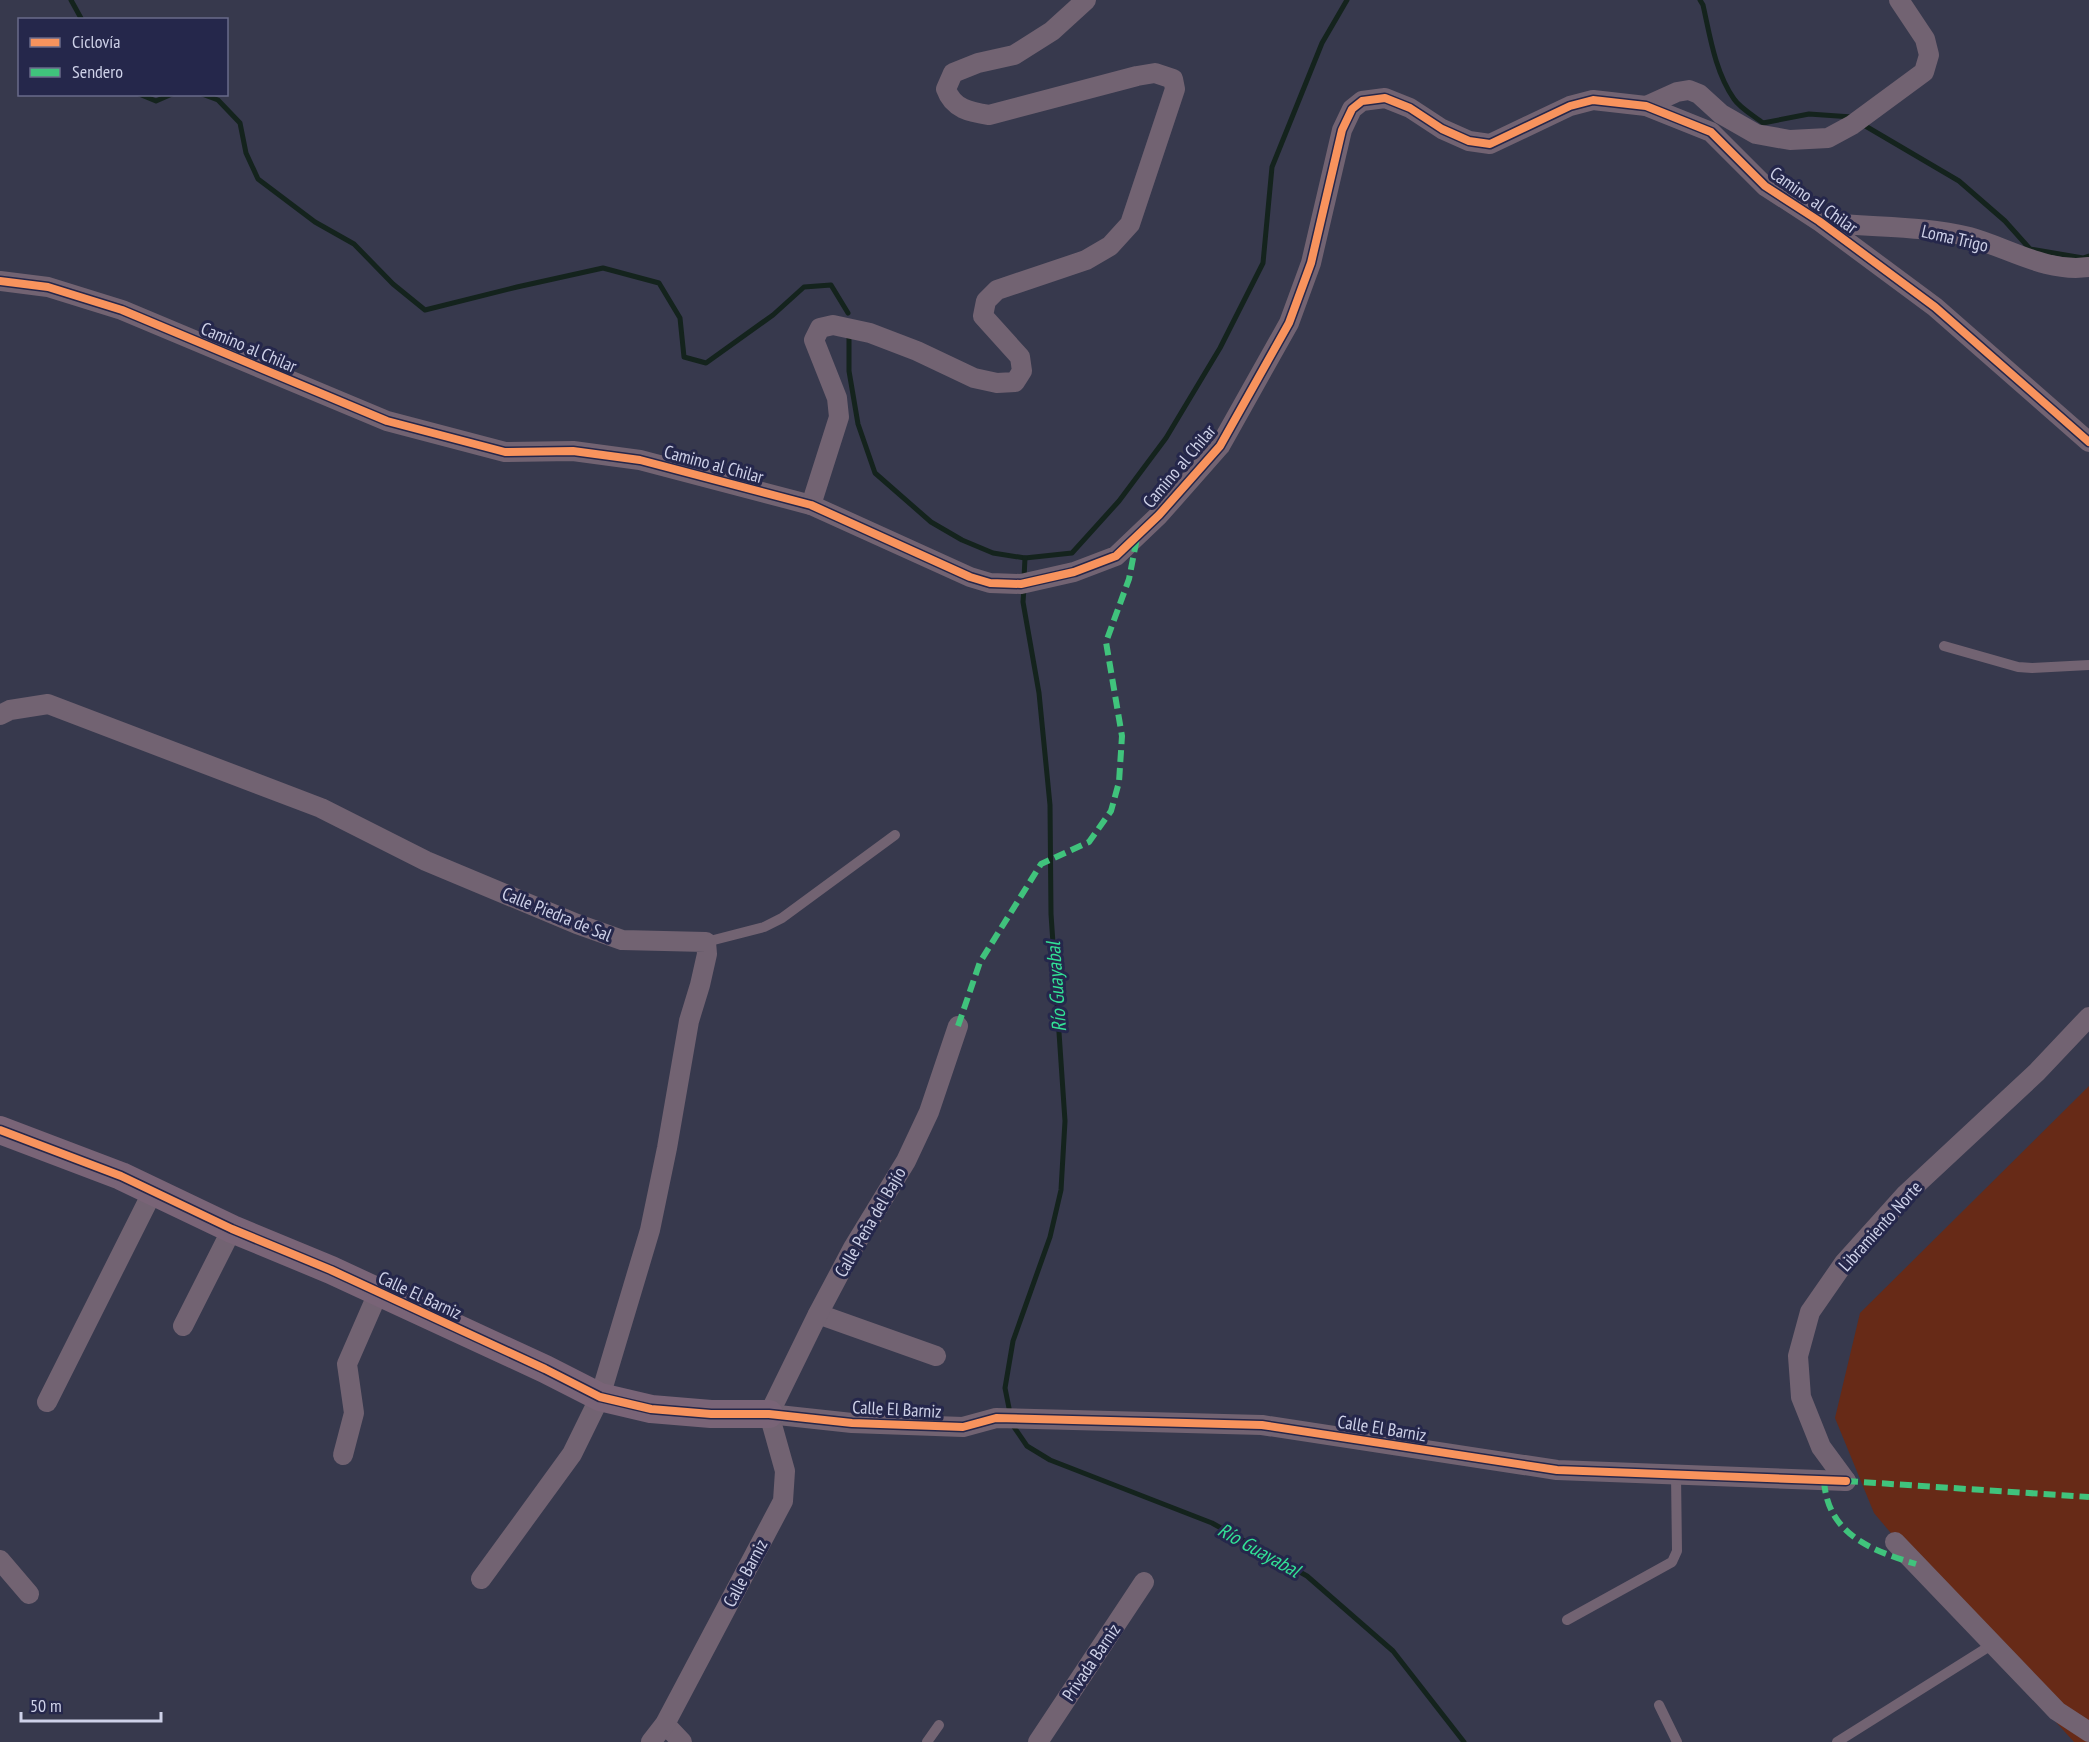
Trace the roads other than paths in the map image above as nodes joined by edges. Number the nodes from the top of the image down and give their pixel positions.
1 (1086, 0) edge
2 (1899, 0) edge
3 (1677, 92) junction
4 (1646, 106) junction
5 (1712, 132) junction
6 (1819, 221) junction
7 (2089, 267) edge
8 (0, 281) edge
9 (2089, 442) edge
10 (811, 505) junction
11 (1944, 646) dead end
12 (2089, 665) edge
13 (0, 715) edge
14 (895, 835) dead end
15 (706, 942) junction
16 (2089, 1017) edge
17 (958, 1026) dead end
18 (0, 1130) edge
19 (153, 1191) junction
20 (232, 1229) junction
21 (378, 1293) junction
22 (818, 1314) junction
23 (183, 1326) dead end
24 (936, 1356) dead end
25 (600, 1397) junction
26 (47, 1402) dead end
27 (769, 1414) junction
28 (343, 1455) dead end
29 (1676, 1475) junction
30 (1846, 1481) joint
31 (1895, 1542) dead end
32 (0, 1560) edge
33 (481, 1580) dead end
34 (1144, 1582) dead end
35 (29, 1594) dead end
36 (1567, 1620) dead end
37 (1993, 1644) junction
38 (1659, 1705) dead end
39 (665, 1724) junction
40 (939, 1725) dead end
41 (2089, 1732) edge
42 (651, 1742) edge
43 (682, 1742) edge
44 (927, 1742) edge
45 (1038, 1742) edge
46 (1677, 1742) edge
47 (1837, 1742) edge

1 - 10 street
2 - 3 street
3 - 4 street
3 - 5 street
4 - 5 street, Camino al Chilar
4 - 10 street, Camino al Chilar
5 - 6 street, Camino al Chilar
6 - 7 street, Loma Trigo
6 - 9 street, Camino al Chilar
8 - 10 street, Camino al Chilar
11 - 12 lane
13 - 15 street, Calle Piedra de Sal
14 - 15 lane
15 - 25 street
16 - 30 street, Libramiento Norte
17 - 22 street, Calle Peña del Bajío
18 - 19 street, Calle El Barniz
19 - 20 street, Calle El Barniz
19 - 26 street
20 - 21 street, Calle El Barniz
20 - 23 street
21 - 25 street, Calle El Barniz
21 - 28 street
22 - 24 street
22 - 27 street, Calle Peña del Bajío
25 - 27 street, Calle El Barniz
25 - 33 street
27 - 29 street, Calle El Barniz
27 - 39 street, Calle Barniz
29 - 30 street, Calle El Barniz
29 - 36 lane
31 - 37 street
32 - 35 street
34 - 45 street, Privada Barniz
37 - 41 street
37 - 47 lane
38 - 46 lane
39 - 42 street, Calle Barniz
39 - 43 street
40 - 44 lane

